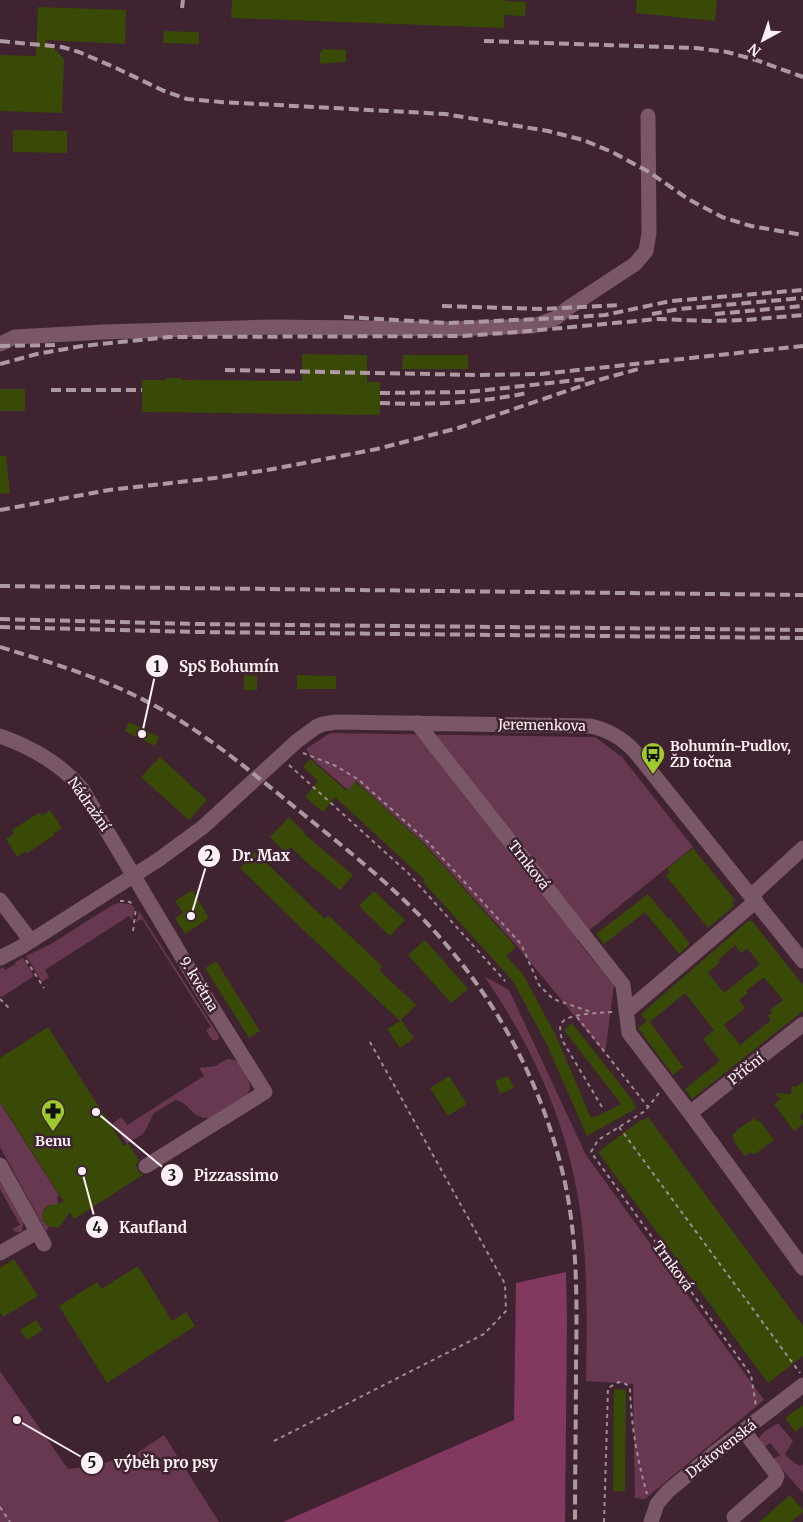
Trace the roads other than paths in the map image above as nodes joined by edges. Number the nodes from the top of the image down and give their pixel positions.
1 (648, 116) dead end
2 (0, 344) edge
3 (418, 723) junction
4 (0, 736) edge
5 (803, 848) edge
6 (134, 876) junction
7 (753, 898) junction
8 (0, 900) edge
9 (30, 942) junction
10 (0, 958) edge
11 (803, 961) edge
12 (626, 1012) junction
13 (803, 1024) edge
14 (690, 1113) junction
15 (0, 1165) edge
16 (146, 1166) dead end
17 (0, 1252) edge
18 (803, 1268) edge
19 (803, 1385) edge
20 (744, 1431) junction
21 (734, 1517) dead end
22 (651, 1522) edge

1 - 2 street
3 - 6 street, Jeremenkova
3 - 7 street, Jeremenkova
3 - 12 street, Trnková
4 - 6 street, Nádražní
5 - 7 street
6 - 9 street
6 - 16 street, 9. května
7 - 11 street, Jeremenkova
7 - 12 street
8 - 9 street
9 - 10 street
12 - 14 street, Trnková
13 - 14 street, Příční
14 - 18 street, Trnková
15 - 17 street
19 - 20 street, Drátovenská
20 - 21 street
20 - 22 street, Drátovenská

